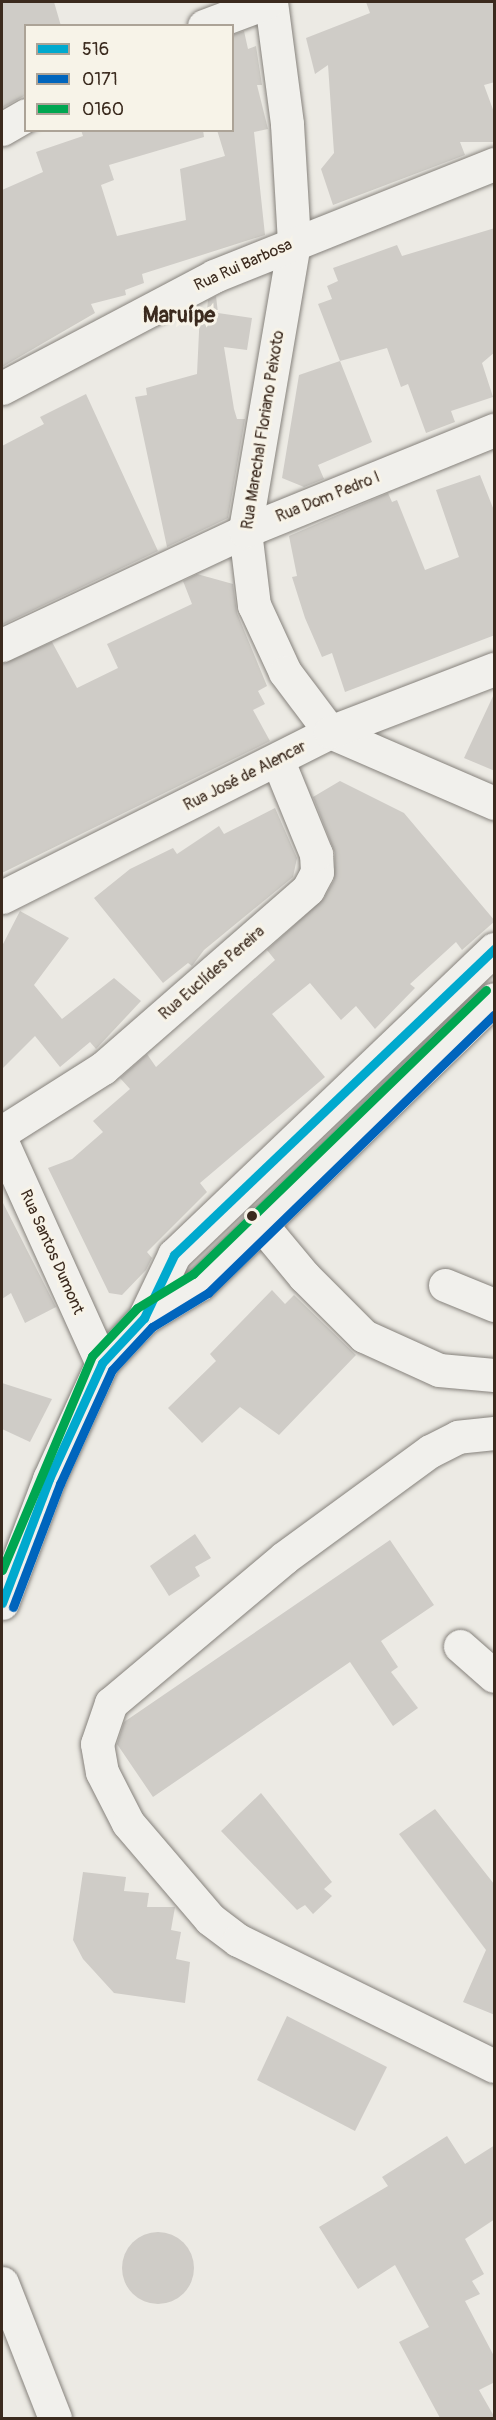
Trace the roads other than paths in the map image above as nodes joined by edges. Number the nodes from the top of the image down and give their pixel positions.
1 (269, 2) edge
2 (209, 24) edge
3 (24, 116) edge
4 (2, 129) edge
5 (495, 164) edge
6 (294, 243) junction
7 (2, 388) edge
8 (495, 430) edge
9 (245, 531) junction
10 (2, 645) edge
11 (495, 669) edge
12 (330, 732) junction
13 (278, 761) junction
14 (495, 803) edge
15 (2, 897) edge
16 (495, 949) edge
17 (495, 999) edge
18 (2, 1132) edge
19 (2, 1142) edge
20 (260, 1223) junction
21 (445, 1285) dead end
22 (495, 1305) edge
23 (144, 1318) junction
24 (102, 1363) junction
25 (495, 1375) edge
26 (495, 1433) edge
27 (2, 1603) edge
28 (460, 1646) dead end
29 (495, 1676) edge
30 (495, 2066) edge
31 (2, 2283) edge
32 (55, 2418) edge

1 - 2 street
1 - 6 street, Rua Marechal Floriano Peixoto
3 - 4 street
5 - 6 street, Rua Rui Barbosa
6 - 7 street, Rua Rui Barbosa
6 - 9 street, Rua Marechal Floriano Peixoto
8 - 9 street, Rua Dom Pedro I
9 - 10 street, Rua Dom Pedro I
9 - 12 street, Rua Marechal Floriano Peixoto
11 - 12 street, Rua José de Alencar
12 - 13 street, Rua José de Alencar
12 - 14 street, Rua Marechal Floriano Peixoto
13 - 15 street, Rua José de Alencar
13 - 18 street, Rua Euclídes Pereira
16 - 23 street
17 - 20 street
19 - 24 street, Rua Santos Dumont
20 - 23 street
20 - 25 street
21 - 22 street
23 - 24 street
24 - 27 street
26 - 30 street
28 - 29 street
31 - 32 street

